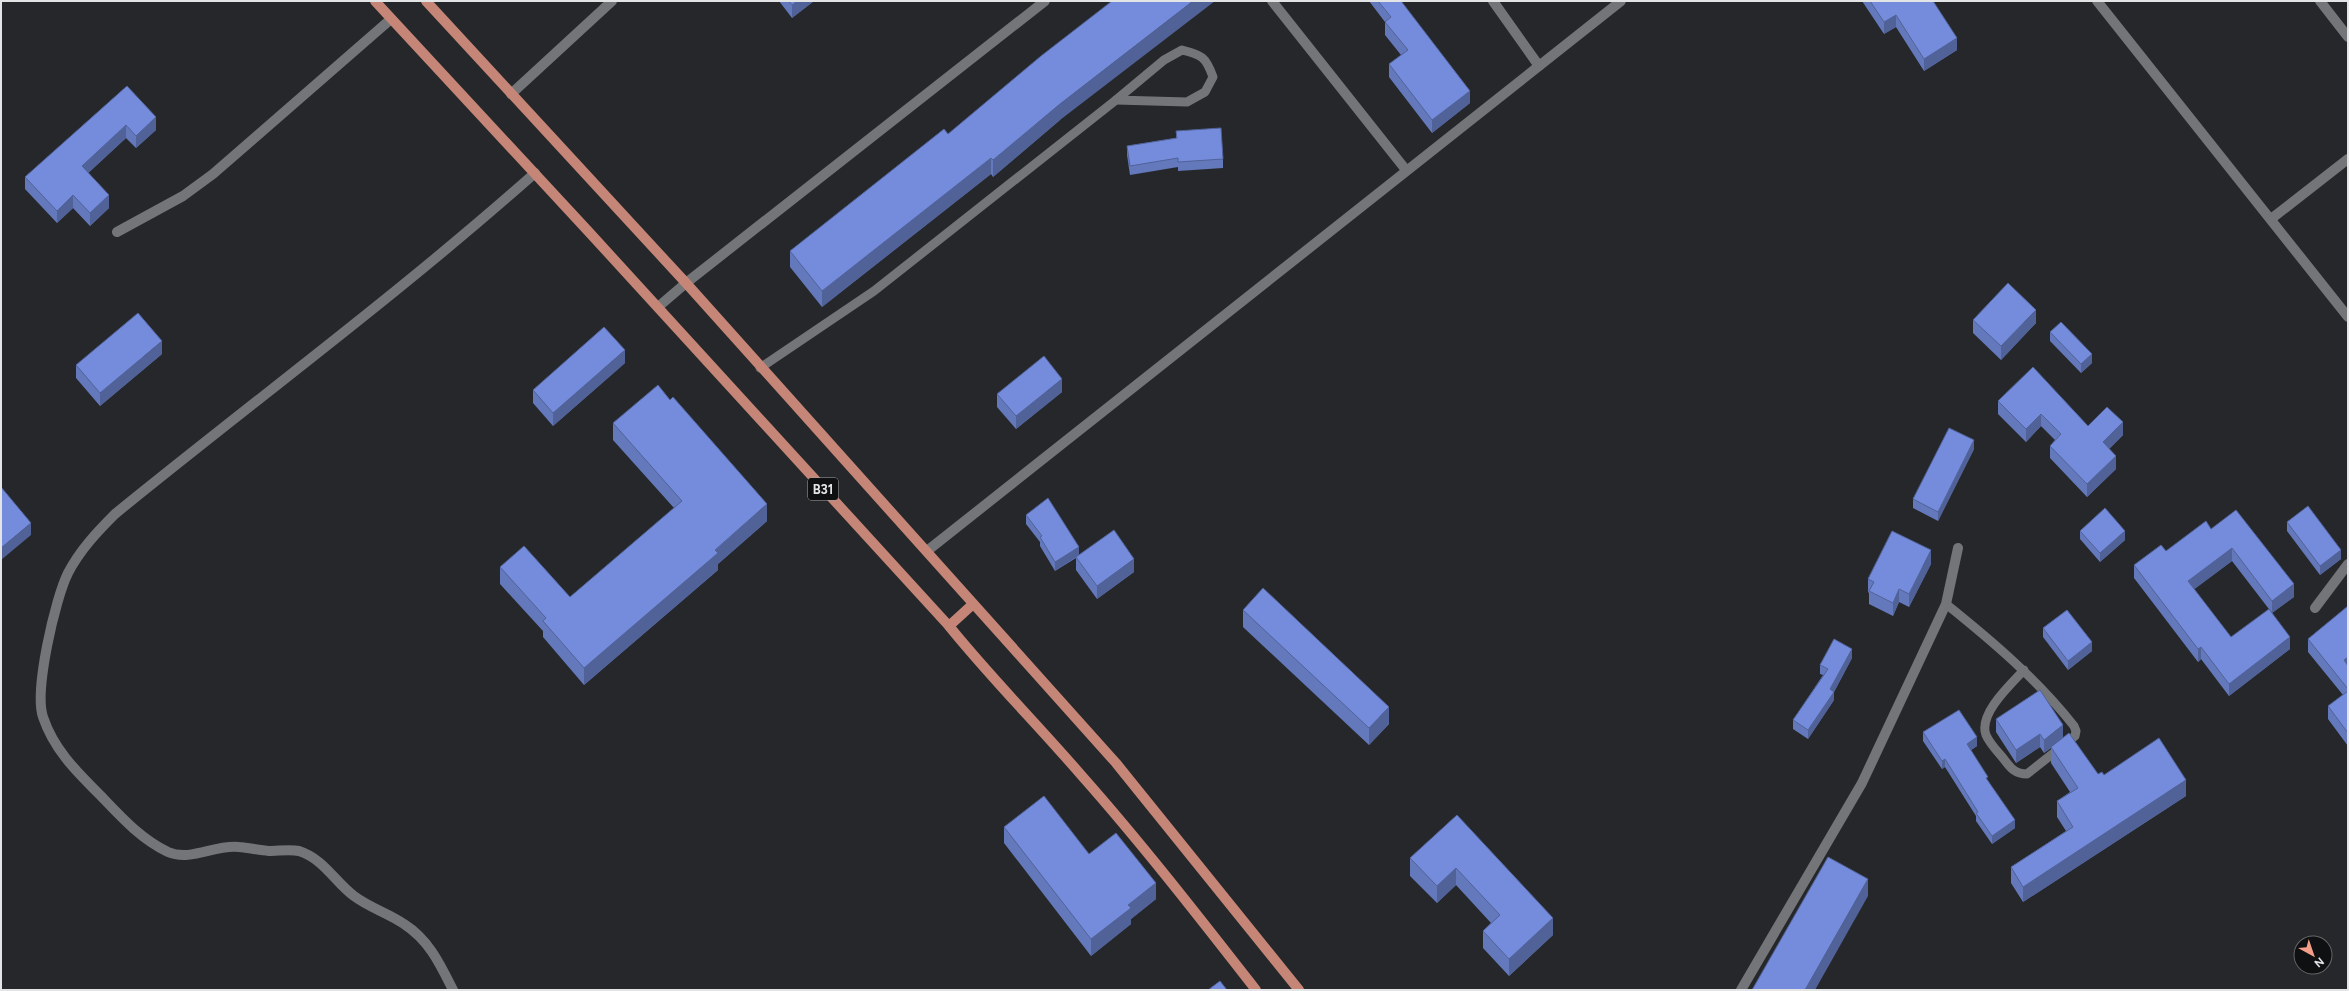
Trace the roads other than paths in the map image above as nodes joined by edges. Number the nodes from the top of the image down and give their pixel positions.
1 (375, 1) edge
2 (426, 1) edge
3 (1045, 1) edge
4 (1272, 1) edge
5 (1493, 1) edge
6 (1621, 1) edge
7 (2097, 1) edge
8 (2320, 1) edge
9 (609, 2) edge
10 (391, 19) junction
11 (2348, 37) edge
12 (1539, 66) junction
13 (512, 94) junction
14 (1116, 100) junction
15 (2348, 158) edge
16 (1406, 170) junction
17 (535, 173) junction
18 (2271, 219) junction
19 (117, 232) dead end
20 (686, 283) junction
21 (658, 307) junction
22 (2348, 317) edge
23 (760, 368) junction
24 (1958, 548) dead end
25 (926, 551) junction
26 (2348, 564) edge
27 (1946, 604) junction
28 (972, 605) junction
29 (2315, 608) dead end
30 (949, 626) junction
31 (2024, 670) junction
32 (453, 990) edge
33 (1256, 990) edge
34 (1299, 990) edge
35 (1741, 990) edge

1 - 10 main road, B31
2 - 13 main road, B31
3 - 20 street
4 - 16 street
5 - 12 street
6 - 12 street
7 - 18 street
8 - 11 street
9 - 13 street
10 - 17 main road, B31
10 - 19 street
12 - 16 street
13 - 20 main road, B31
14 - 14 lane
14 - 23 lane
15 - 18 street
16 - 25 street
17 - 21 main road, B31
17 - 32 street
18 - 22 street
20 - 21 street
20 - 23 main road, B31
21 - 30 main road, B31
23 - 25 main road, B31
24 - 27 street
25 - 28 main road, B31
26 - 29 street
27 - 31 lane
27 - 35 street
28 - 30 main road
28 - 34 main road, B31
30 - 33 main road, B31
31 - 31 lane

